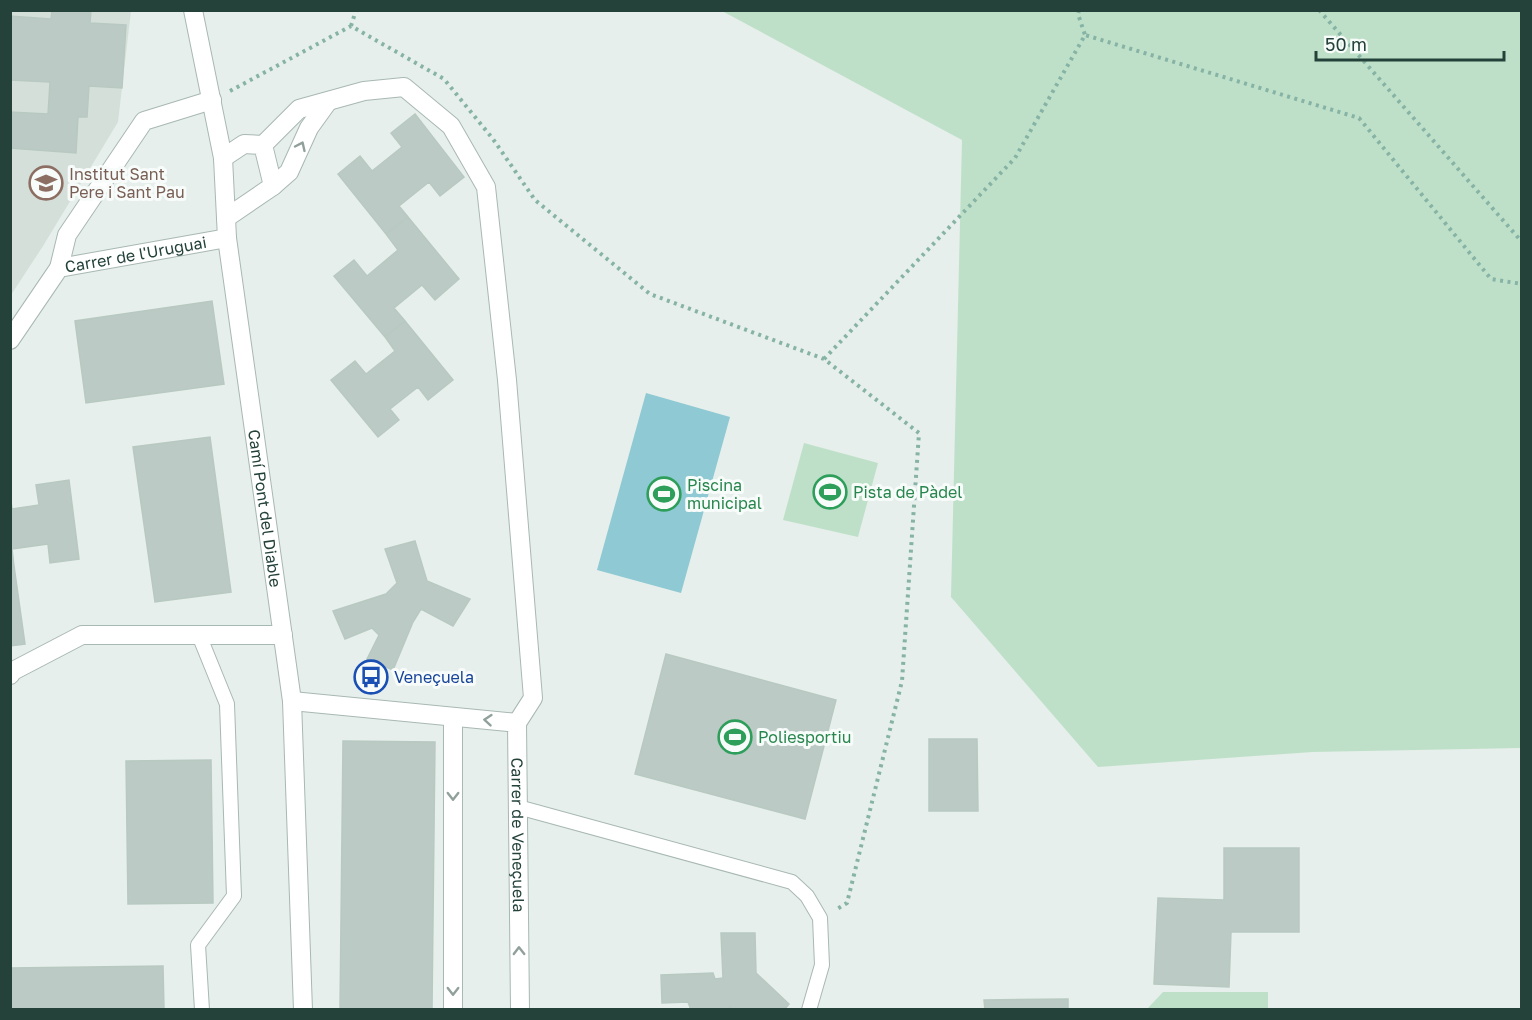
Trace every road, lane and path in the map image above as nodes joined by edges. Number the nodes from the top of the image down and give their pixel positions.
1 (193, 10) edge
2 (356, 10) edge
3 (1079, 10) edge
4 (1319, 10) edge
5 (351, 26) junction
6 (1085, 35) junction
7 (212, 100) junction
8 (327, 103) junction
9 (263, 145) junction
10 (223, 158) junction
11 (273, 186) junction
12 (226, 218) junction
13 (227, 238) junction
14 (1521, 242) edge
15 (60, 268) junction
16 (1521, 284) edge
17 (10, 340) edge
18 (824, 359) junction
19 (199, 635) junction
20 (283, 635) junction
21 (10, 675) edge
22 (292, 701) junction
23 (453, 717) junction
24 (517, 723) junction
25 (518, 807) junction
26 (820, 918) junction
27 (202, 1010) edge
28 (303, 1010) edge
29 (453, 1010) edge
30 (520, 1010) edge
31 (809, 1010) edge

1 - 7 street, Camí Pont del Diable
2 - 5 path
3 - 6 path
4 - 14 path
5 - 7 path
5 - 18 path
6 - 16 path
6 - 18 path
7 - 10 street, Camí Pont del Diable
7 - 15 street
8 - 9 street
11 -> 8 street
8 - 24 street
9 - 10 street
9 - 11 street
10 - 12 street, Camí Pont del Diable
11 - 12 street
12 - 13 street, Camí Pont del Diable
13 - 15 street, Carrer de l'Uruguai
13 - 20 street, Camí Pont del Diable
15 - 17 street, Carrer de l'Uruguai
18 - 26 path
19 - 20 street
19 - 21 street
19 - 27 lane
20 - 22 street, Camí Pont del Diable
22 - 23 street
22 - 28 street, Camí Pont del Diable
24 -> 23 street
23 -> 29 street
24 - 25 street, Carrer de Veneçuela
25 - 26 lane
30 -> 25 street, Carrer de Veneçuela
26 - 31 lane

